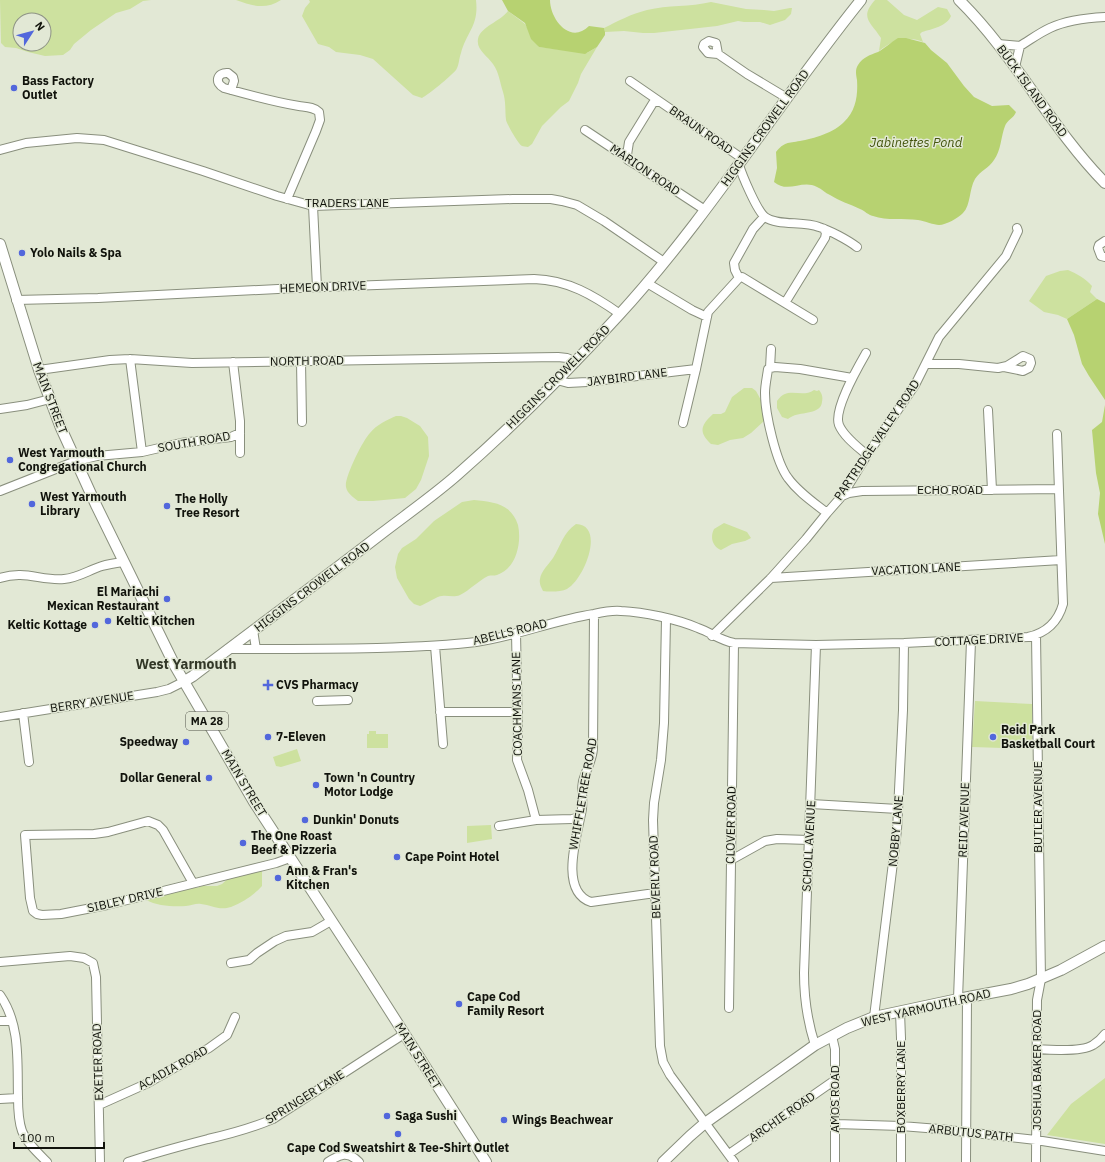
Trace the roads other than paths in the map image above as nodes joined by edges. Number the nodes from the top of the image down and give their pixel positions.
1 (861, 0) edge
2 (959, 0) edge
3 (1105, 17) edge
4 (998, 44) junction
5 (1020, 46) junction
6 (718, 54) dead end
7 (1015, 67) junction
8 (630, 81) dead end
9 (231, 90) dead end
10 (787, 98) junction
11 (658, 101) junction
12 (586, 130) dead end
13 (0, 150) edge
14 (627, 155) junction
15 (741, 162) junction
16 (1105, 183) edge
17 (287, 199) junction
18 (313, 206) junction
19 (705, 210) junction
20 (764, 217) junction
21 (1017, 228) dead end
22 (824, 229) junction
23 (1105, 241) edge
24 (0, 244) edge
25 (857, 247) dead end
26 (1105, 257) edge
27 (664, 262) junction
28 (739, 278) junction
29 (648, 283) junction
30 (317, 287) junction
31 (16, 300) junction
32 (785, 303) junction
33 (620, 314) junction
34 (707, 317) junction
35 (814, 320) dead end
36 (771, 349) dead end
37 (866, 353) dead end
38 (130, 359) junction
39 (301, 361) junction
40 (233, 362) junction
41 (576, 362) junction
42 (926, 364) junction
43 (1004, 367) dead end
44 (770, 368) junction
45 (696, 369) junction
46 (39, 370) junction
47 (852, 378) junction
48 (557, 380) junction
49 (50, 399) junction
50 (0, 409) edge
51 (988, 410) dead end
52 (302, 422) dead end
53 (683, 423) dead end
54 (240, 433) junction
55 (1057, 434) dead end
56 (142, 452) junction
57 (240, 453) dead end
58 (867, 455) junction
59 (76, 461) junction
60 (1, 489) edge
61 (1059, 489) junction
62 (992, 490) junction
63 (842, 496) junction
64 (827, 513) junction
65 (1061, 560) junction
66 (123, 562) junction
67 (0, 578) edge
68 (771, 578) junction
69 (594, 614) junction
70 (666, 619) junction
71 (253, 630) junction
72 (516, 633) junction
73 (1036, 635) junction
74 (712, 636) junction
75 (971, 641) junction
76 (734, 643) junction
77 (904, 643) junction
78 (816, 645) junction
79 (435, 646) junction
80 (228, 649) junction
81 (256, 649) junction
82 (183, 682) junction
83 (348, 700) dead end
84 (317, 701) dead end
85 (440, 712) junction
86 (518, 712) junction
87 (23, 713) junction
88 (0, 717) edge
89 (443, 744) dead end
90 (29, 762) dead end
91 (811, 804) junction
92 (898, 809) junction
93 (580, 817) junction
94 (536, 820) junction
95 (498, 826) dead end
96 (809, 840) junction
97 (290, 858) junction
98 (730, 860) junction
99 (193, 883) junction
100 (655, 893) junction
101 (331, 921) junction
102 (1105, 946) edge
103 (0, 962) edge
104 (232, 964) dead end
105 (1041, 979) junction
106 (0, 995) edge
107 (963, 998) junction
108 (729, 1008) dead end
109 (900, 1012) junction
110 (235, 1017) dead end
111 (874, 1017) junction
112 (0, 1021) edge
113 (12, 1021) junction
114 (404, 1034) junction
115 (1105, 1034) edge
116 (832, 1036) junction
117 (815, 1045) junction
118 (1037, 1049) junction
119 (835, 1080) junction
120 (18, 1098) junction
121 (0, 1099) edge
122 (99, 1105) junction
123 (705, 1123) junction
124 (836, 1124) junction
125 (901, 1126) junction
126 (966, 1132) junction
127 (1036, 1140) junction
128 (1105, 1151) edge
129 (729, 1154) junction
130 (47, 1162) edge
131 (100, 1162) edge
132 (128, 1162) edge
133 (328, 1162) edge
134 (359, 1162) edge
135 (486, 1162) edge
136 (663, 1162) edge
137 (734, 1162) edge
138 (835, 1162) edge
139 (901, 1162) edge
140 (966, 1162) edge
141 (1036, 1162) edge

1 - 10 main road, HIGGINS CROWELL ROAD
2 - 4 main road, BUCK ISLAND ROAD
3 - 5 street
4 - 5 street
4 - 7 main road, BUCK ISLAND ROAD
5 - 7 street
6 - 10 street
7 - 16 main road, BUCK ISLAND ROAD
8 - 11 street, BRAUN ROAD
9 - 17 street
10 - 15 main road, HIGGINS CROWELL ROAD
11 - 14 street, BRAUN ROAD
11 - 15 street, BRAUN ROAD
12 - 14 street, MARION ROAD
13 - 17 street, TRADERS LANE
14 - 19 street, MARION ROAD
15 - 19 main road, HIGGINS CROWELL ROAD
15 - 20 street
17 - 18 street, TRADERS LANE
18 - 27 street, TRADERS LANE
18 - 30 street
19 - 27 main road, HIGGINS CROWELL ROAD
20 - 22 street
20 - 28 street
21 - 42 street, PARTRIDGE VALLEY ROAD
22 - 25 street
22 - 32 street
23 - 26 street
24 - 31 main road, MAIN STREET / MA 28
27 - 29 main road, HIGGINS CROWELL ROAD
28 - 32 street
28 - 34 street
29 - 33 main road, HIGGINS CROWELL ROAD
29 - 34 street
30 - 31 street, HEMEON DRIVE
30 - 33 street, HEMEON DRIVE
31 - 46 main road, MAIN STREET / MA 28
32 - 35 street
33 - 41 main road, HIGGINS CROWELL ROAD
34 - 45 street
36 - 44 street
37 - 47 street
38 - 40 street, NORTH ROAD
38 - 46 street, NORTH ROAD
38 - 56 street
39 - 40 street, NORTH ROAD
39 - 41 street, NORTH ROAD
39 - 52 street
40 - 54 street
41 - 48 main road, HIGGINS CROWELL ROAD
42 - 43 street
42 - 58 street, PARTRIDGE VALLEY ROAD
44 - 47 street
44 - 64 street
45 - 48 street, JAYBIRD LANE
45 - 53 street
46 - 49 main road, MAIN STREET / MA 28
47 - 58 street
48 - 71 main road, HIGGINS CROWELL ROAD
49 - 50 street
49 - 59 main road, MAIN STREET / MA 28
51 - 62 street
54 - 56 street, SOUTH ROAD
54 - 57 street
55 - 61 street, COTTAGE DRIVE
56 - 59 street, SOUTH ROAD
58 - 63 street, PARTRIDGE VALLEY ROAD
59 - 60 street, SOUTH ROAD
59 - 66 main road, MAIN STREET / MA 28
61 - 62 street, ECHO ROAD
61 - 65 street, COTTAGE DRIVE
62 - 63 street, ECHO ROAD
63 - 64 street, PARTRIDGE VALLEY ROAD
64 - 68 street, PARTRIDGE VALLEY ROAD
65 - 68 street, VACATION LANE
65 - 73 street, COTTAGE DRIVE
66 - 67 street
66 - 82 main road, MAIN STREET / MA 28
68 - 74 street, PARTRIDGE VALLEY ROAD
69 - 70 street, ABELLS ROAD
69 - 72 street, ABELLS ROAD
69 - 93 street, WHIFFLETREE ROAD
70 - 74 street, ABELLS ROAD
70 - 100 street, BEVERLY ROAD
71 - 80 main road, HIGGINS CROWELL ROAD
71 - 81 street
72 - 79 street, ABELLS ROAD
72 - 86 street, COACHMANS LANE
73 - 75 street, COTTAGE DRIVE
73 - 105 street, BUTLER AVENUE
74 - 76 street, ABELLS ROAD
75 - 77 street, COTTAGE DRIVE
75 - 107 street, REID AVENUE
76 - 78 street, COTTAGE DRIVE
76 - 98 street, CLOVER ROAD
77 - 78 street, COTTAGE DRIVE
77 - 92 street, NOBBY LANE
78 - 91 street, SCHOLL AVENUE
79 - 81 street, ABELLS ROAD
79 - 85 street
80 - 81 street, ABELLS ROAD
80 - 82 main road, HIGGINS CROWELL ROAD
82 - 87 street, BERRY AVENUE
82 - 97 main road, MAIN STREET / MA 28
83 - 84 street
85 - 86 street
85 - 89 street
86 - 94 street, COACHMANS LANE
87 - 88 street, BERRY AVENUE
87 - 90 street
91 - 92 street
91 - 96 street, SCHOLL AVENUE
92 - 111 street, NOBBY LANE
93 - 94 street
93 - 100 street, WHIFFLETREE ROAD
94 - 95 street
96 - 98 street
96 - 117 street, SCHOLL AVENUE
97 - 99 street, SIBLEY DRIVE
97 - 101 main road, MAIN STREET / MA 28
98 - 108 street, CLOVER ROAD
99 - 99 street, SIBLEY DRIVE
100 - 123 street, BEVERLY ROAD
101 - 104 street
101 - 114 main road, MAIN STREET / MA 28
102 - 105 main road, WEST YARMOUTH ROAD
103 - 122 street, EXETER ROAD
105 - 107 main road, WEST YARMOUTH ROAD
105 - 118 street, JOSHUA BAKER ROAD
106 - 113 street
107 - 109 main road, WEST YARMOUTH ROAD
107 - 126 street, REID AVENUE
109 - 111 main road, WEST YARMOUTH ROAD
109 - 125 street, BOXBERRY LANE
110 - 122 street, ACADIA ROAD
111 - 116 main road, WEST YARMOUTH ROAD
112 - 113 street
113 - 120 street
114 - 132 street, SPRINGER LANE
114 - 135 main road, MAIN STREET / MA 28
115 - 118 street
116 - 117 main road, WEST YARMOUTH ROAD
116 - 119 street, AMOS ROAD
117 - 123 main road, WEST YARMOUTH ROAD
118 - 127 street, JOSHUA BAKER ROAD
119 - 124 street, AMOS ROAD
119 - 129 street, ARCHIE ROAD
120 - 121 street
120 - 130 street
122 - 131 street, EXETER ROAD
123 - 129 street, BEVERLY ROAD
123 - 136 main road, WEST YARMOUTH ROAD
124 - 125 street, ARBUTUS PATH
124 - 138 street, AMOS ROAD
125 - 126 street, ARBUTUS PATH
125 - 139 street, BOXBERRY LANE
126 - 127 street, ARBUTUS PATH
126 - 140 street, REID AVENUE
127 - 128 street, ARBUTUS PATH
127 - 141 street, JOSHUA BAKER ROAD
129 - 137 street, BEVERLY ROAD
133 - 134 street

